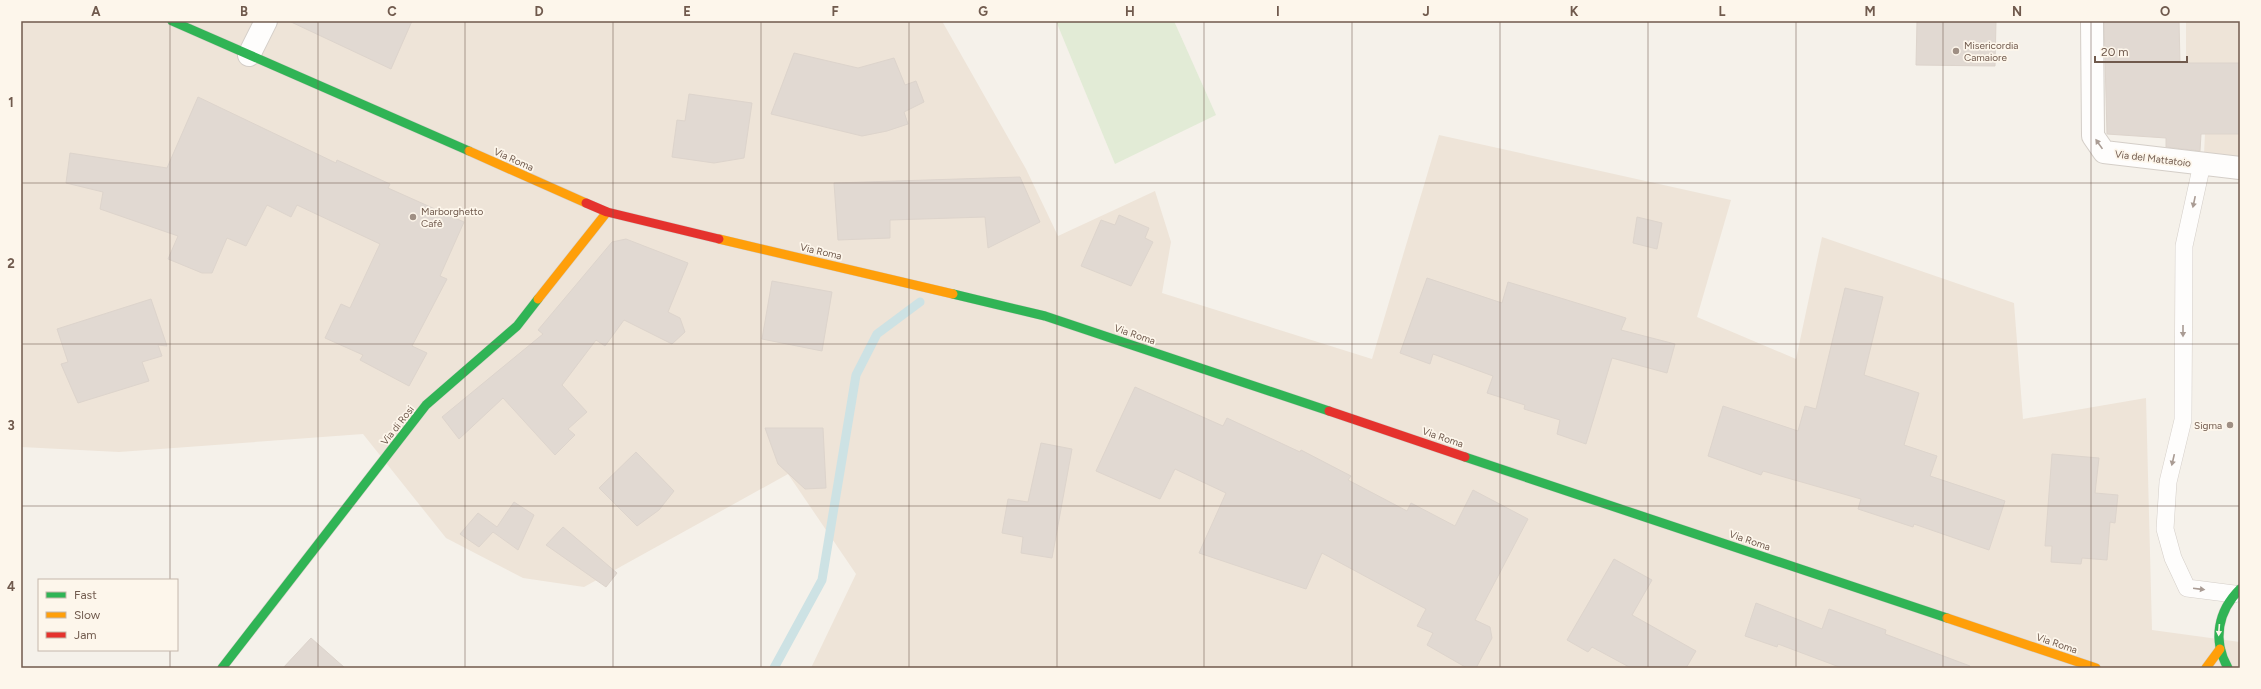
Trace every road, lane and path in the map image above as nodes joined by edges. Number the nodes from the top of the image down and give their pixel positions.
1 (172, 21) edge
2 (266, 21) edge
3 (2092, 21) edge
4 (249, 54) junction
5 (2202, 164) junction
6 (2240, 168) edge
7 (607, 212) junction
8 (2237, 591) edge
9 (2220, 649) junction
10 (222, 668) edge
11 (2096, 668) edge
12 (2206, 668) edge
13 (2228, 668) edge

1 - 4 street, Via Roma
2 - 4 street
5 -> 3 street, Via del Mattatoio
4 - 7 street, Via Roma
5 - 6 street, Via del Mattatoio
5 -> 8 lane
7 - 10 street, Via di Rosi
7 - 11 street, Via Roma
8 -> 9 street
9 - 12 street
9 - 13 street

